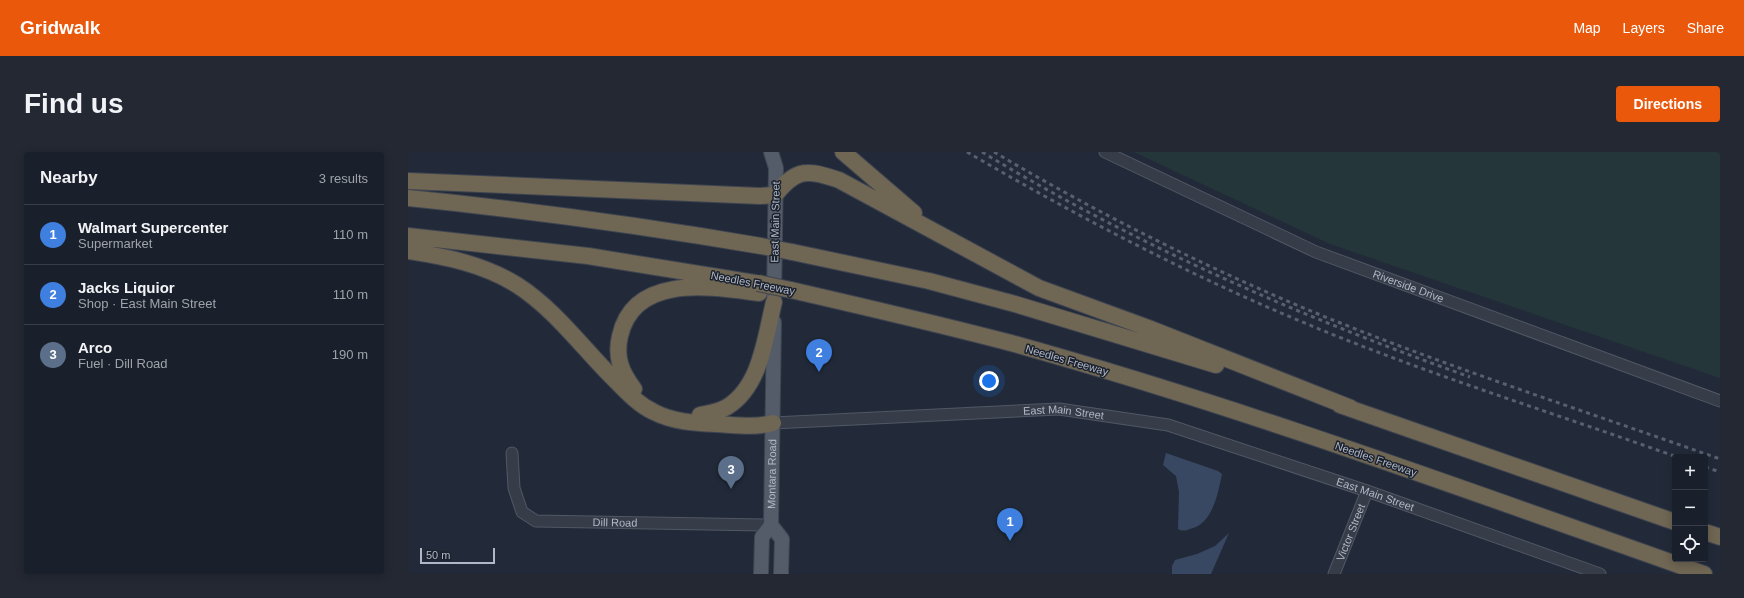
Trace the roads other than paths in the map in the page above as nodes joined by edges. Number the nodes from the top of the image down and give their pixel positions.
1 (771, 152) edge
2 (844, 152) edge
3 (1105, 152) edge
4 (408, 181) edge
5 (775, 195) junction
6 (408, 198) edge
7 (938, 233) junction
8 (408, 236) edge
9 (408, 251) edge
10 (759, 288) junction
11 (774, 302) junction
12 (1720, 401) edge
13 (1351, 408) junction
14 (700, 415) junction
15 (773, 423) junction
16 (512, 453) dead end
17 (1367, 491) junction
18 (1672, 521) edge
19 (771, 525) junction
20 (1708, 533) edge
21 (1720, 537) edge
22 (761, 574) edge
23 (781, 574) edge
24 (1334, 574) edge
25 (1600, 574) edge
26 (1704, 574) edge

1 - 5 main road, East Main Street
2 - 7 highway
3 - 12 street, Riverside Drive
4 - 5 highway
5 - 7 highway
5 - 11 main road, East Main Street
6 - 13 highway, bridge
7 - 13 highway
8 - 10 highway, Needles Freeway
9 - 15 highway
10 - 14 highway
10 - 26 highway, Needles Freeway, bridge
11 - 14 highway
11 - 15 main road, East Main Street
13 - 18 highway
14 - 15 highway
15 - 17 street, East Main Street
15 - 19 main road, Montara Road
16 - 19 street, Dill Road
17 - 24 street, Victor Street
17 - 25 street, East Main Street
19 - 22 main road, Montara Road
19 - 23 main road, Montara Road
20 - 21 highway

